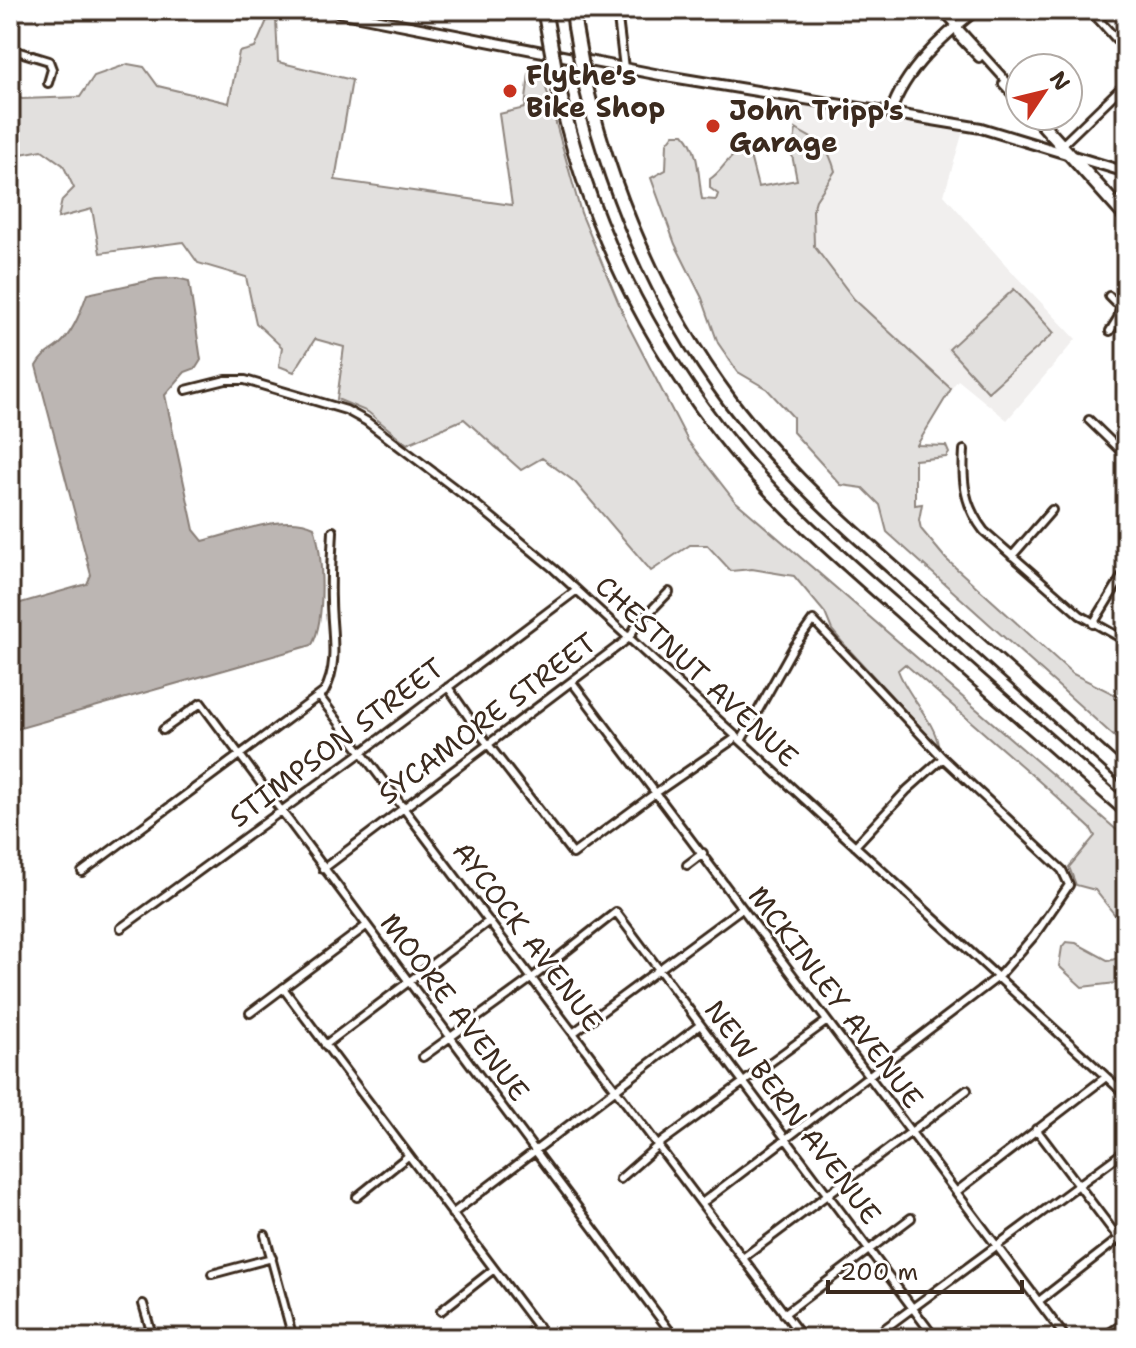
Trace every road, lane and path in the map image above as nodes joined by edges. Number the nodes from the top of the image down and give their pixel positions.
1 (328, 10) edge
2 (573, 10) edge
3 (617, 10) edge
4 (942, 10) edge
5 (976, 10) edge
6 (1090, 10) edge
7 (350, 12) edge
8 (545, 12) edge
9 (956, 26) junction
10 (10, 49) edge
11 (1126, 50) edge
12 (624, 68) junction
13 (1004, 78) edge
14 (48, 83) dead end
15 (1126, 83) edge
16 (1004, 86) edge
17 (891, 112) junction
18 (1048, 132) edge
19 (1052, 132) edge
20 (1067, 150) junction
21 (1126, 172) edge
22 (1126, 213) edge
23 (1126, 221) edge
24 (1109, 296) dead end
25 (1124, 302) edge
26 (1110, 331) dead end
27 (186, 390) dead end
28 (1089, 420) dead end
29 (964, 450) dead end
30 (1126, 456) edge
31 (1052, 510) dead end
32 (333, 531) dead end
33 (1012, 556) junction
34 (1126, 570) edge
35 (577, 590) junction
36 (669, 592) dead end
37 (1093, 624) junction
38 (629, 638) junction
39 (1126, 641) edge
40 (572, 682) junction
41 (448, 687) junction
42 (319, 696) junction
43 (163, 730) dead end
44 (739, 739) junction
45 (488, 745) junction
46 (362, 752) junction
47 (238, 755) junction
48 (943, 758) junction
49 (1126, 777) edge
50 (657, 792) junction
51 (404, 808) junction
52 (1126, 810) edge
53 (281, 812) junction
54 (855, 846) junction
55 (703, 853) junction
56 (687, 865) dead end
57 (323, 869) junction
58 (82, 872) dead end
59 (742, 908) junction
60 (489, 921) junction
61 (366, 926) junction
62 (121, 928) dead end
63 (658, 969) junction
64 (998, 977) junction
65 (532, 978) junction
66 (408, 980) junction
67 (283, 988) junction
68 (250, 1013) dead end
69 (827, 1021) junction
70 (700, 1025) junction
71 (573, 1033) junction
72 (450, 1037) junction
73 (325, 1045) junction
74 (423, 1057) dead end
75 (868, 1076) junction
76 (1106, 1077) junction
77 (742, 1081) junction
78 (616, 1089) junction
79 (967, 1090) dead end
80 (1126, 1095) edge
81 (1036, 1129) junction
82 (910, 1132) junction
83 (785, 1139) junction
84 (658, 1145) junction
85 (1126, 1150) edge
86 (535, 1151) junction
87 (408, 1156) junction
88 (620, 1179) dead end
89 (1079, 1185) junction
90 (956, 1192) junction
91 (828, 1195) junction
92 (357, 1197) dead end
93 (702, 1203) junction
94 (452, 1214) junction
95 (911, 1218) dead end
96 (1126, 1233) edge
97 (265, 1235) dead end
98 (1119, 1238) junction
99 (996, 1245) junction
100 (1126, 1248) edge
101 (868, 1249) junction
102 (272, 1258) junction
103 (743, 1258) junction
104 (494, 1269) junction
105 (212, 1274) dead end
106 (1039, 1301) junction
107 (143, 1304) dead end
108 (912, 1307) junction
109 (441, 1311) dead end
110 (784, 1314) junction
111 (1126, 1322) edge
112 (538, 1326) junction
113 (153, 1338) edge
114 (293, 1338) edge
115 (523, 1338) edge
116 (546, 1338) edge
117 (675, 1338) edge
118 (803, 1338) edge
119 (872, 1338) edge
120 (935, 1338) edge
121 (1066, 1338) edge
122 (1102, 1338) edge

1 - 7 street
2 - 49 highway, bridge
3 - 12 street
4 - 9 street
5 - 9 street
6 - 11 street
7 - 12 street
8 - 52 highway, bridge
9 - 13 street
9 - 16 street
9 - 17 street
10 - 14 street
12 - 17 street
15 - 20 street
17 - 20 street
18 - 20 street
19 - 20 street
20 - 21 street
20 - 22 street
20 - 23 street
24 - 25 street
25 - 26 street
27 - 35 street, CHESTNUT AVENUE
28 - 30 street
29 - 33 street
31 - 33 street
32 - 42 street
33 - 37 street
34 - 37 street
35 - 38 street, CHESTNUT AVENUE
35 - 41 street, STIMPSON STREET
36 - 38 street, SYCAMORE STREET
37 - 39 street
38 - 40 street, SYCAMORE STREET
38 - 44 street, CHESTNUT AVENUE
40 - 45 street, SYCAMORE STREET
40 - 50 street, MCKINLEY AVENUE
41 - 45 street
41 - 46 street, STIMPSON STREET
42 - 46 street, AYCOCK AVENUE
42 - 47 street
43 - 47 street, MOORE AVENUE
44 - 48 street
44 - 50 street
44 - 54 street, CHESTNUT AVENUE
45 - 50 street
45 - 51 street, SYCAMORE STREET
46 - 51 street, AYCOCK AVENUE
46 - 53 street, STIMPSON STREET
47 - 53 street, MOORE AVENUE
47 - 58 street
48 - 54 street
48 - 64 street
50 - 55 street, MCKINLEY AVENUE
51 - 57 street, SYCAMORE STREET
51 - 60 street, AYCOCK AVENUE
53 - 57 street, MOORE AVENUE
53 - 62 street, STIMPSON STREET
54 - 64 street, CHESTNUT AVENUE
55 - 56 street
55 - 59 street, MCKINLEY AVENUE
57 - 61 street, MOORE AVENUE
59 - 63 street
59 - 69 street, MCKINLEY AVENUE
60 - 65 street, AYCOCK AVENUE
60 - 66 street
61 - 66 street, MOORE AVENUE
61 - 67 street
63 - 65 street, NEW BERN AVENUE
63 - 70 street, NEW BERN AVENUE
63 - 71 street
64 - 75 street
64 - 76 street, CHESTNUT AVENUE
65 - 71 street, AYCOCK AVENUE
65 - 72 street
66 - 72 street, MOORE AVENUE
66 - 73 street
67 - 68 street
67 - 73 street
69 - 75 street, MCKINLEY AVENUE
69 - 77 street
70 - 77 street, NEW BERN AVENUE
70 - 78 street
71 - 78 street, AYCOCK AVENUE
72 - 74 street
72 - 86 street, MOORE AVENUE
73 - 87 street
75 - 82 street, MCKINLEY AVENUE
75 - 83 street
76 - 80 street, CHESTNUT AVENUE
76 - 81 street
77 - 83 street, NEW BERN AVENUE
77 - 84 street
78 - 84 street, AYCOCK AVENUE
78 - 86 street
79 - 82 street
81 - 89 street
81 - 90 street
82 - 90 street, MCKINLEY AVENUE
82 - 91 street
83 - 91 street, NEW BERN AVENUE
83 - 93 street
84 - 88 street
84 - 93 street, AYCOCK AVENUE
85 - 89 street
86 - 94 street
86 - 117 street, MOORE AVENUE
87 - 92 street
87 - 94 street
89 - 98 street
89 - 99 street
90 - 99 street, MCKINLEY AVENUE
91 - 101 street, NEW BERN AVENUE
91 - 103 street
93 - 103 street, AYCOCK AVENUE
94 - 104 street
95 - 101 street
96 - 98 street
97 - 102 street
98 - 100 street
98 - 106 street
99 - 106 street, MCKINLEY AVENUE
99 - 108 street
101 - 108 street, NEW BERN AVENUE
101 - 110 street
102 - 105 street
102 - 114 street
103 - 110 street, AYCOCK AVENUE
104 - 109 street
104 - 112 street
106 - 121 street, MCKINLEY AVENUE
107 - 113 street
108 - 119 street
108 - 120 street, NEW BERN AVENUE
110 - 118 street, AYCOCK AVENUE
111 - 122 street
112 - 115 street
112 - 116 street

